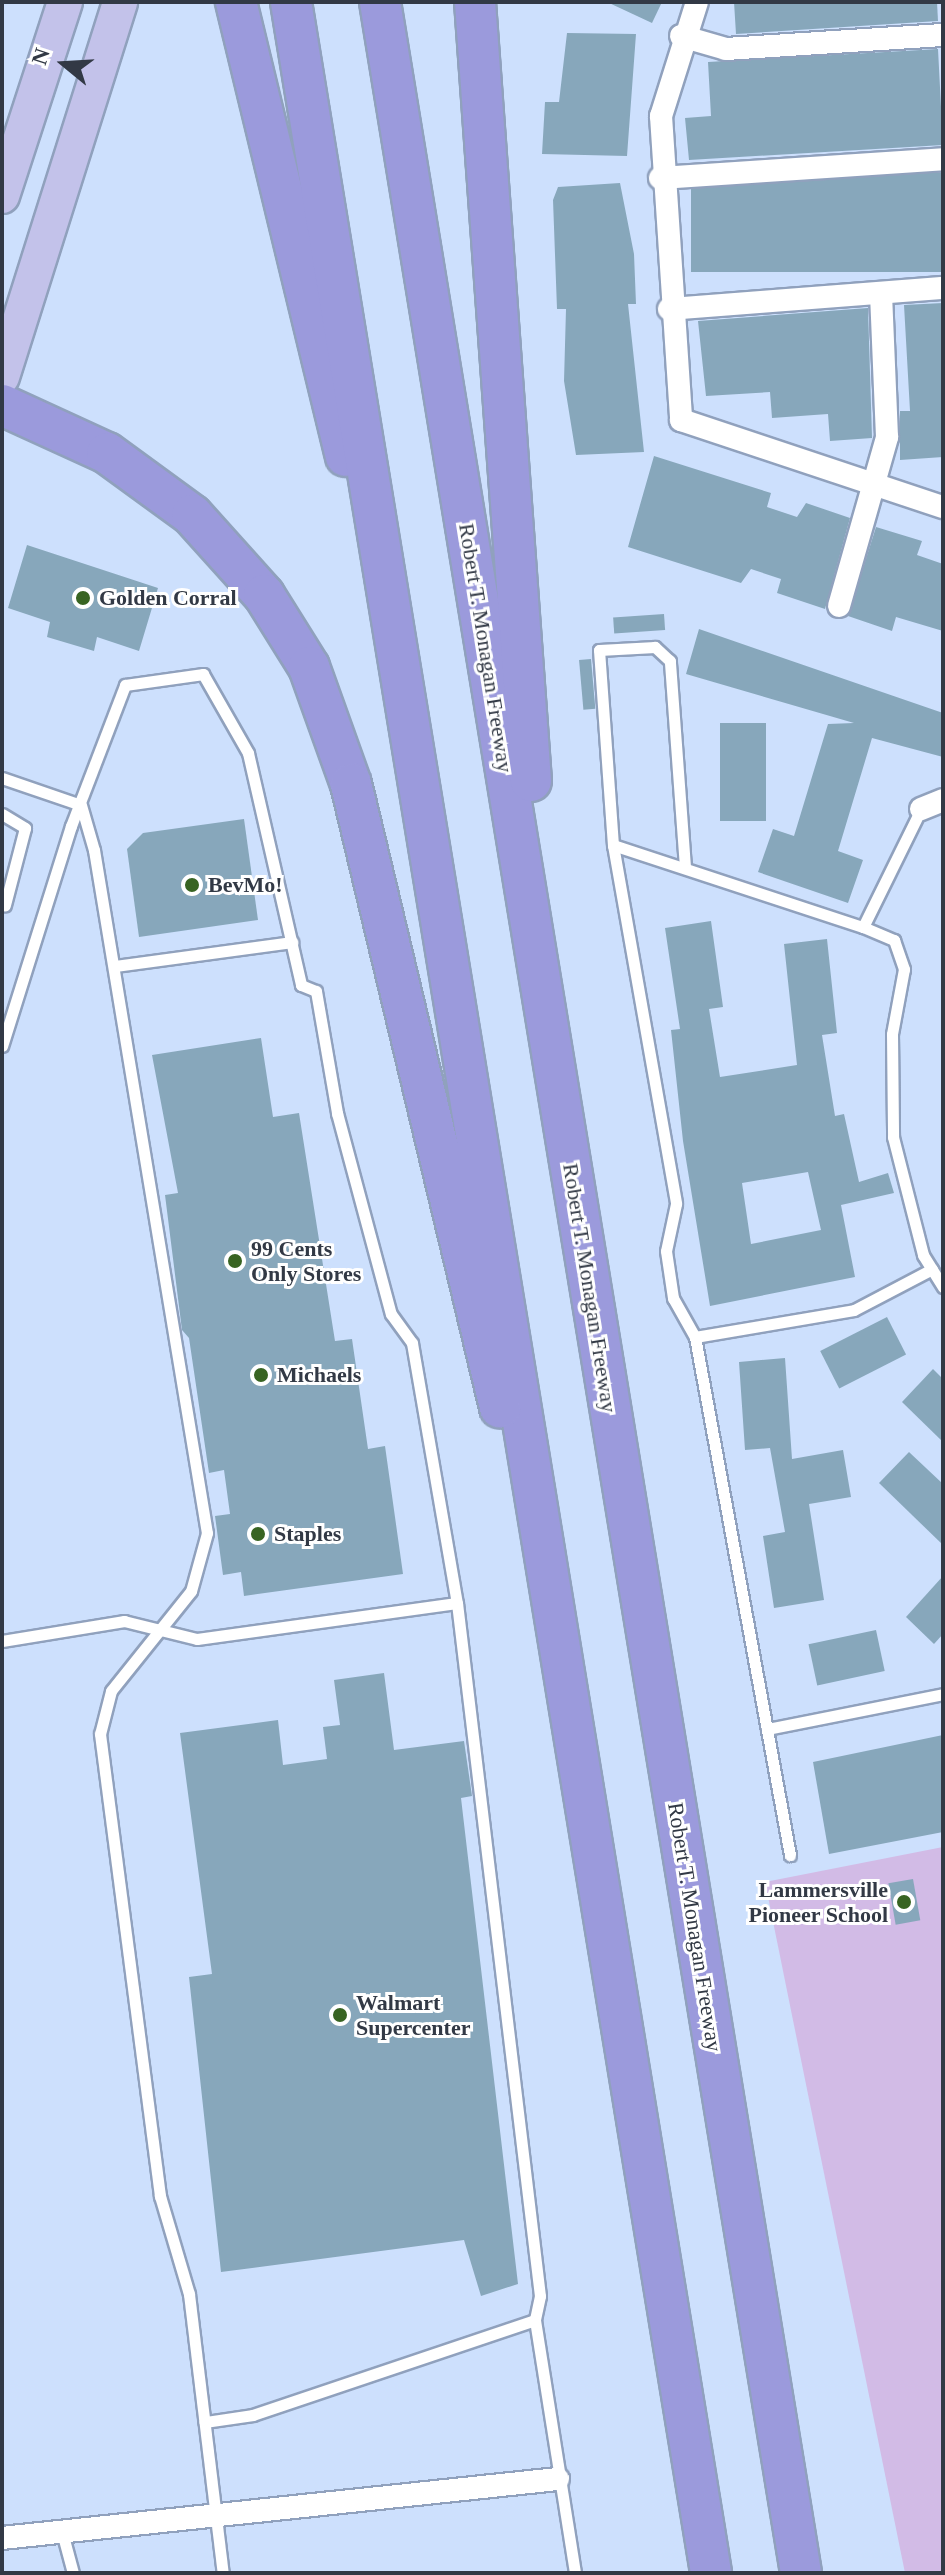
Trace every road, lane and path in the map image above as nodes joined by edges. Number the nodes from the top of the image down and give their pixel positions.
1 (65, 2) edge
2 (120, 2) edge
3 (236, 2) edge
4 (291, 2) edge
5 (380, 2) edge
6 (475, 2) edge
7 (697, 2) edge
8 (943, 35) edge
9 (681, 36) junction
10 (943, 159) edge
11 (660, 178) junction
12 (2, 196) edge
13 (943, 288) edge
14 (881, 293) junction
15 (669, 309) junction
16 (2, 377) edge
17 (2, 405) edge
18 (877, 487) junction
19 (943, 507) edge
20 (379, 540) junction
21 (839, 606) dead end
22 (2, 778) edge
23 (943, 800) edge
24 (81, 805) junction
25 (921, 809) joint
26 (2, 814) edge
27 (613, 845) junction
28 (685, 867) junction
29 (5, 905) dead end
30 (528, 909) junction
31 (863, 927) junction
32 (292, 942) junction
33 (115, 966) junction
34 (2, 1046) edge
35 (932, 1269) junction
36 (943, 1287) edge
37 (695, 1337) junction
38 (536, 1501) junction
39 (457, 1603) junction
40 (158, 1632) junction
41 (2, 1641) edge
42 (943, 1694) edge
43 (767, 1729) junction
44 (790, 1855) dead end
45 (535, 2320) junction
46 (205, 2422) junction
47 (558, 2479) junction
48 (215, 2518) junction
49 (62, 2532) junction
50 (2, 2538) edge
51 (73, 2573) edge
52 (223, 2573) edge
53 (575, 2573) edge
54 (711, 2573) edge
55 (801, 2573) edge

1 - 12 main road
2 - 16 main road
3 - 20 highway
4 - 20 highway
5 - 30 highway, Robert T. Monagan Freeway
6 - 30 highway
7 - 9 street
8 - 9 street
9 - 11 street
10 - 11 street
11 - 15 street
13 - 14 street
14 - 15 street
14 - 18 street
15 - 18 street
17 - 38 highway
18 - 19 street
18 - 21 street
20 - 38 highway
22 - 24 lane
23 - 25 street
24 - 32 lane
24 - 33 lane
24 - 34 lane
25 - 31 lane
26 - 29 lane
27 - 28 lane
27 - 28 lane
27 - 37 lane
28 - 31 lane
30 - 55 highway, Robert T. Monagan Freeway
31 - 35 lane
32 - 33 lane
32 - 39 lane
33 - 40 lane
35 - 36 lane
35 - 37 lane
37 - 43 lane
38 - 54 highway
39 - 40 lane
39 - 45 lane
40 - 41 lane
40 - 46 lane
42 - 43 lane
43 - 44 lane
45 - 46 lane
45 - 47 lane
46 - 48 lane
47 - 48 street
47 - 53 lane
48 - 49 street
48 - 52 lane
49 - 50 street
49 - 51 lane

